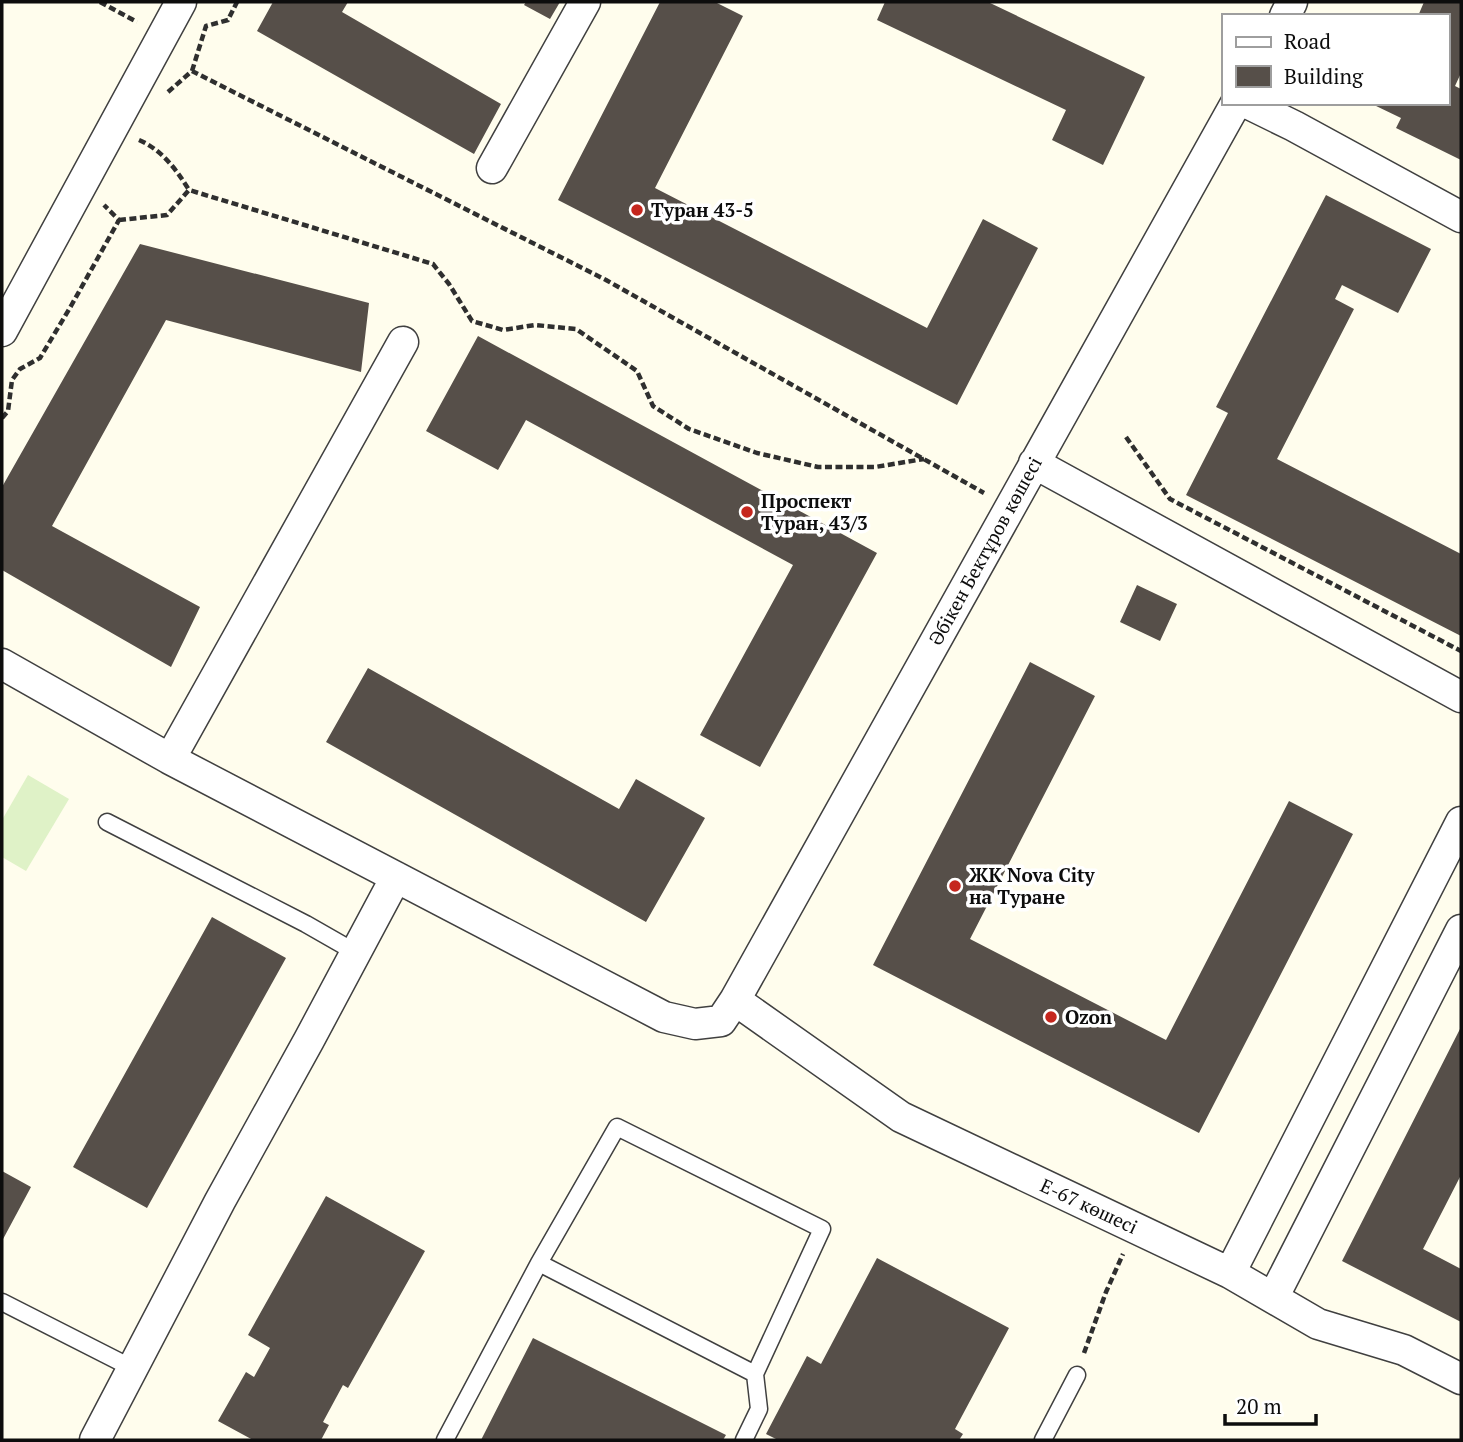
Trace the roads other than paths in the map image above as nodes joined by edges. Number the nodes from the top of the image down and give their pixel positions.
1 (181, 2) edge
2 (585, 2) edge
3 (1235, 105) edge
4 (1251, 105) edge
5 (492, 168) dead end
6 (1461, 217) edge
7 (2, 331) edge
8 (403, 342) dead end
9 (1034, 463) junction
10 (2, 664) edge
11 (1461, 696) edge
12 (170, 759) junction
13 (107, 822) dead end
14 (1461, 822) edge
15 (396, 877) junction
16 (1461, 930) edge
17 (355, 952) junction
18 (735, 1000) junction
19 (539, 1263) junction
20 (1230, 1273) junction
21 (1273, 1298) junction
22 (2, 1302) edge
23 (132, 1368) junction
24 (755, 1374) junction
25 (1077, 1375) road end
26 (1461, 1379) edge
27 (95, 1440) edge
28 (445, 1440) edge
29 (744, 1440) edge
30 (1043, 1440) edge

1 - 7 street
2 - 5 street
3 - 9 street, Әбікен Бектұров көшесі
4 - 6 street
8 - 12 street
9 - 11 street
9 - 18 street, Әбікен Бектұров көшесі
10 - 12 street
12 - 15 street
13 - 17 lane
14 - 20 street
15 - 17 street
15 - 18 street, Әбікен Бектұров көшесі
16 - 21 street
17 - 23 street
18 - 20 street, Е-67 көшесі
19 - 24 lane
19 - 24 lane
19 - 28 lane
20 - 21 street, Е-67 көшесі
21 - 26 street, Е-67 көшесі
22 - 23 lane
23 - 27 street
24 - 29 lane
25 - 30 lane

